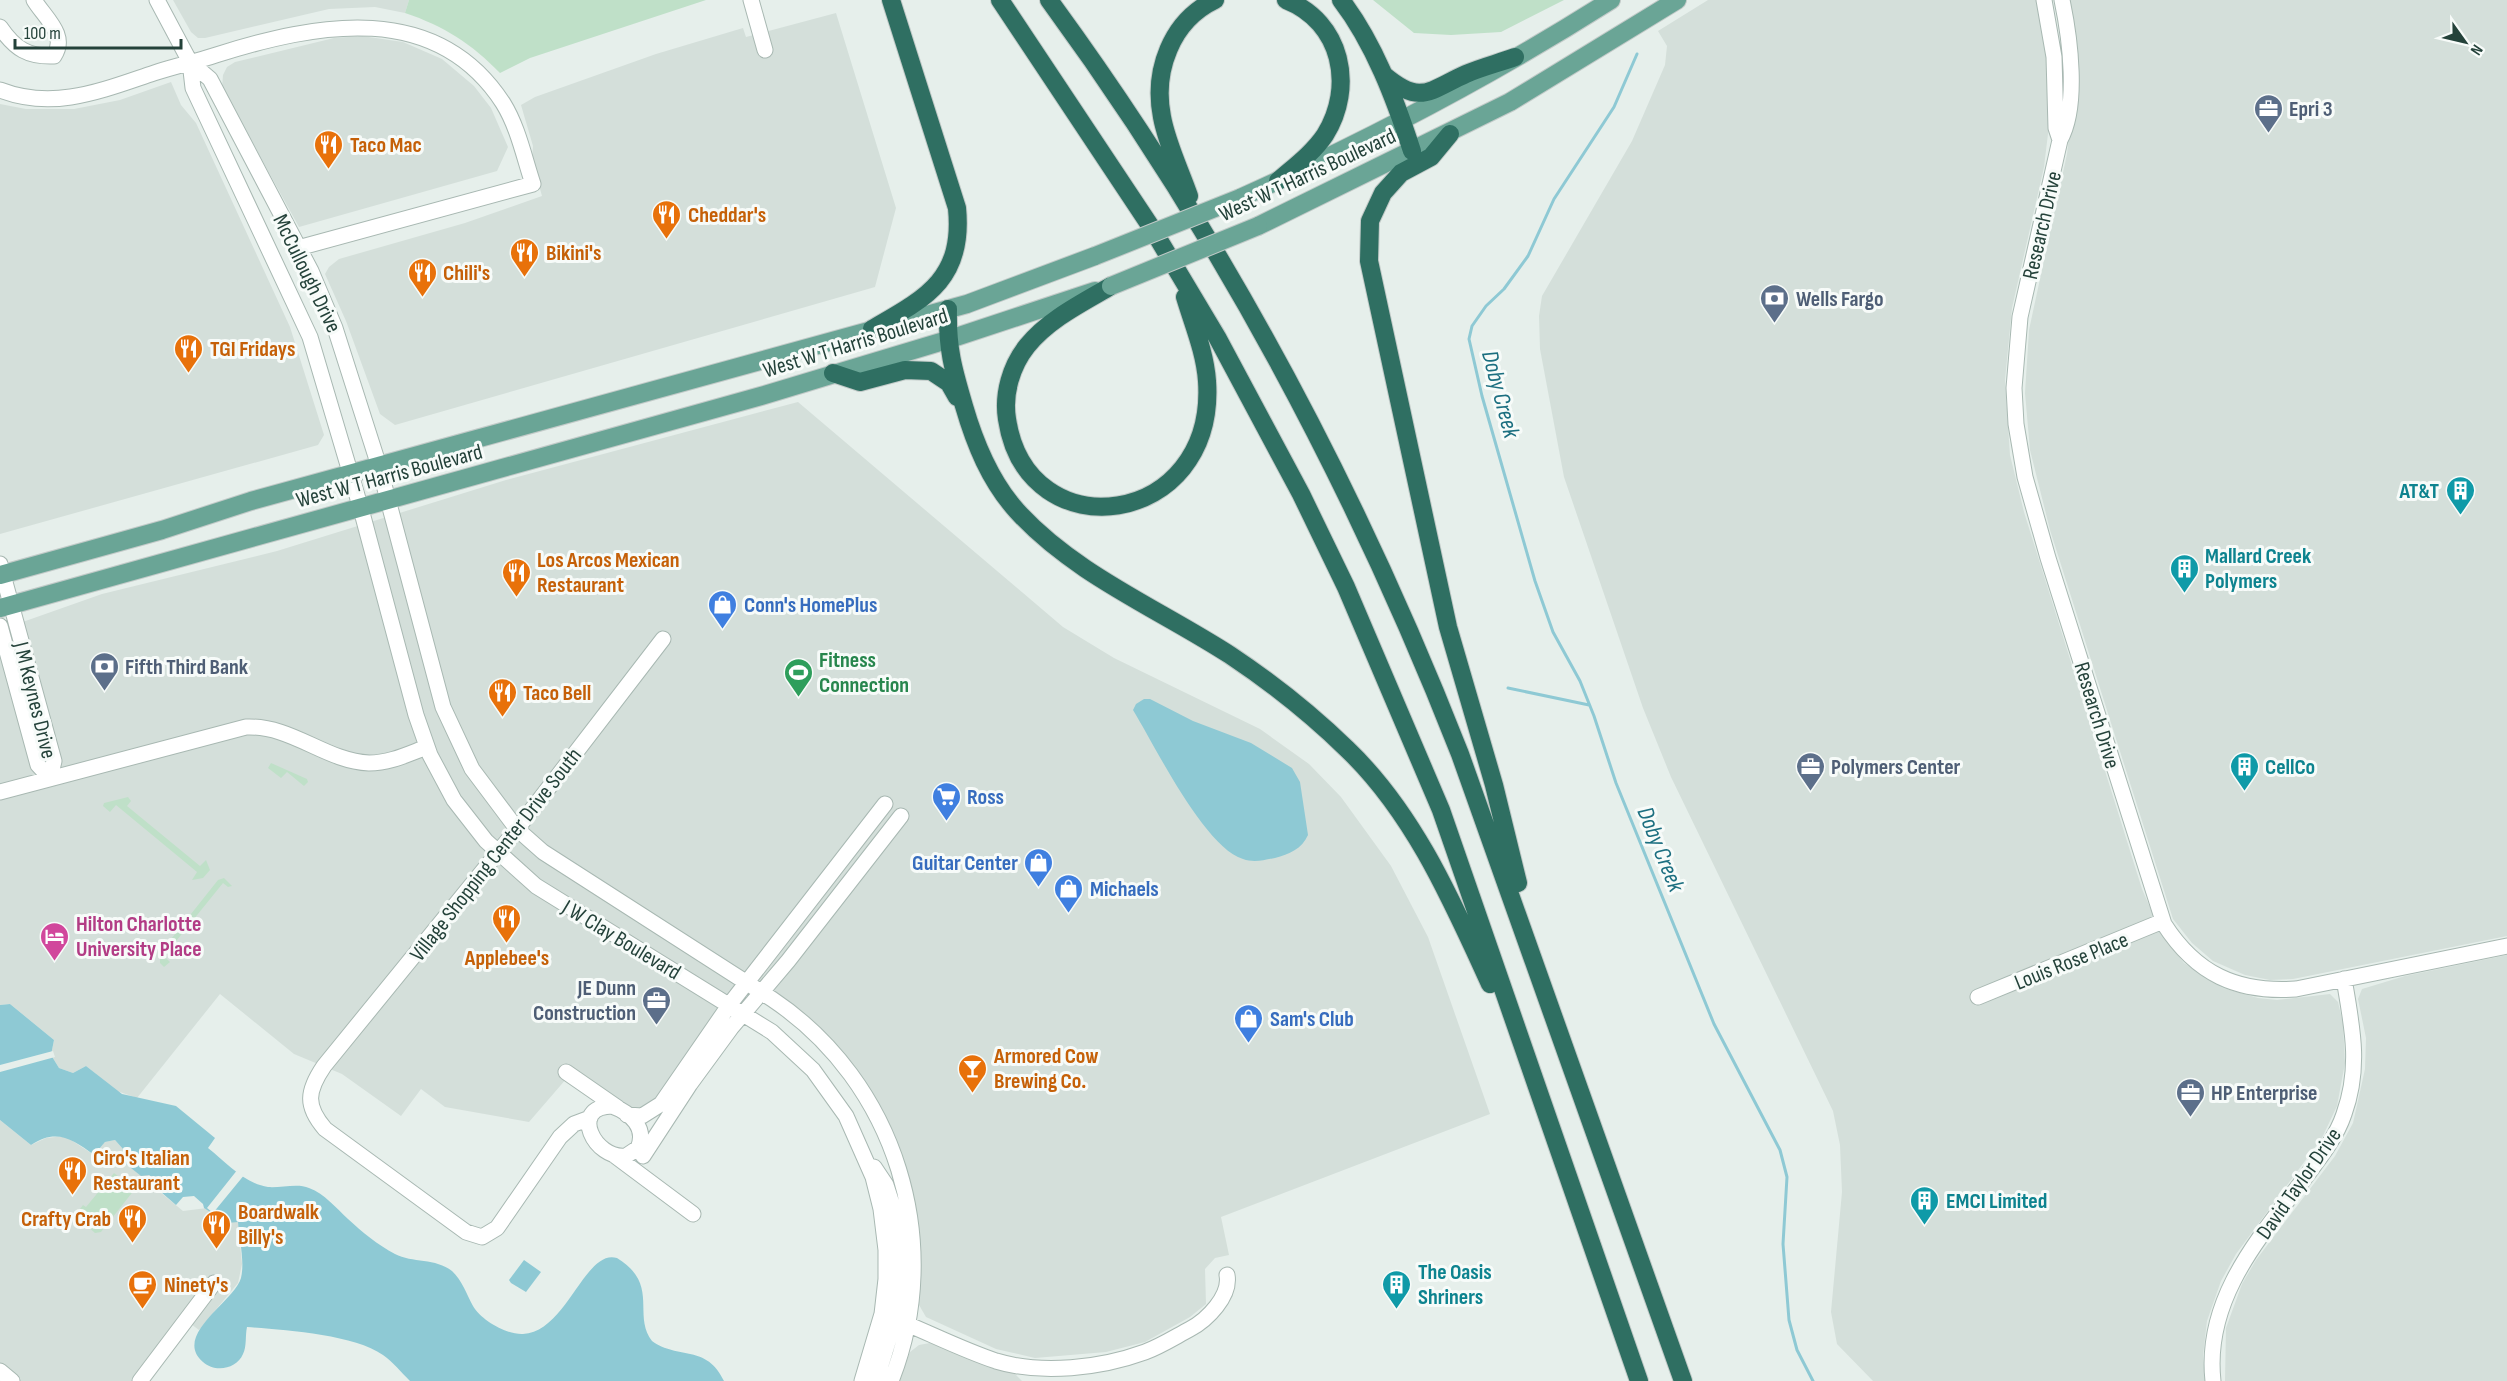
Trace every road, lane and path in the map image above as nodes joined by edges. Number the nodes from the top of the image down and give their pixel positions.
1 (34, 0) edge
2 (157, 0) edge
3 (751, 0) edge
4 (891, 0) edge
5 (1000, 0) edge
6 (1049, 0) edge
7 (1215, 0) edge
8 (1286, 0) edge
9 (1341, 0) edge
10 (1611, 0) edge
11 (1677, 0) edge
12 (2044, 0) edge
13 (2062, 0) edge
14 (0, 27) edge
15 (765, 50) dead end
16 (1515, 57) junction
17 (190, 62) junction
18 (1382, 74) junction
19 (0, 90) edge
20 (1402, 119) junction
21 (1450, 134) junction
22 (2060, 140) junction
23 (1412, 151) junction
24 (1278, 181) junction
25 (1201, 226) junction
26 (298, 248) junction
27 (1177, 273) junction
28 (1111, 286) junction
29 (948, 309) junction
30 (872, 329) junction
31 (947, 340) junction
32 (833, 373) junction
33 (966, 414) junction
34 (379, 466) junction
35 (350, 474) junction
36 (388, 501) junction
37 (361, 508) junction
38 (1, 571) edge
39 (6, 607) edge
40 (0, 626) edge
41 (663, 639) dead end
42 (427, 747) junction
43 (50, 778) junction
44 (0, 792) edge
45 (885, 804) dead end
46 (901, 816) dead end
47 (517, 829) junction
48 (497, 852) junction
49 (2163, 921) junction
50 (2507, 946) edge
51 (1541, 975) junction
52 (2344, 979) junction
53 (747, 982) junction
54 (762, 992) junction
55 (1978, 997) dead end
56 (737, 1008) junction
57 (1532, 1076) junction
58 (623, 1112) junction
59 (591, 1116) junction
60 (642, 1140) junction
61 (595, 1142) junction
62 (553, 1151) junction
63 (614, 1155) junction
64 (643, 1156) junction
65 (868, 1161) junction
66 (1227, 1275) dead end
67 (214, 1283) dead end
68 (882, 1314) junction
69 (909, 1324) junction
70 (0, 1371) edge
71 (1030, 1374) edge
72 (1047, 1374) edge
73 (12, 1381) edge
74 (140, 1381) edge
75 (862, 1381) edge
76 (876, 1381) edge
77 (891, 1381) edge
78 (1639, 1381) edge
79 (1683, 1381) edge
80 (2213, 1381) edge

1 - 14 street
2 - 17 street, McCullough Drive
3 - 15 street
4 - 30 highway
5 - 27 highway
6 - 25 highway
7 - 25 highway
8 - 24 highway
9 - 18 highway
10 - 16 main road, West W T Harris Boulevard
11 - 21 main road, West W T Harris Boulevard
12 - 22 street, Research Drive
13 - 22 street, Research Drive
16 - 18 highway
16 - 20 main road, West W T Harris Boulevard
17 - 19 street
17 - 26 street, McCullough Drive
17 - 26 street
17 - 35 street, McCullough Drive
18 - 20 highway
20 - 23 highway
20 - 24 main road, West W T Harris Boulevard
21 - 23 main road, West W T Harris Boulevard
21 - 51 highway
22 - 49 street, Research Drive
23 - 28 main road, West W T Harris Boulevard, bridge
24 - 29 main road, West W T Harris Boulevard, bridge
25 - 51 highway
26 - 34 street, McCullough Drive
27 - 28 highway
27 - 57 highway
28 - 31 main road, West W T Harris Boulevard
29 - 30 main road, West W T Harris Boulevard
29 - 31 highway
30 - 34 main road, West W T Harris Boulevard
31 - 32 main road, West W T Harris Boulevard
31 - 33 highway
32 - 33 highway
32 - 36 main road, West W T Harris Boulevard
33 - 57 highway
34 - 35 main road, West W T Harris Boulevard
34 - 36 street, McCullough Drive
35 - 37 street, J W Clay Boulevard
35 - 38 main road, West W T Harris Boulevard
36 - 37 main road, West W T Harris Boulevard
36 - 47 street, J W Clay Boulevard
37 - 39 main road, West W T Harris Boulevard
37 - 42 street, J W Clay Boulevard
38 - 39 street, J M Keynes Drive
39 - 43 street, J M Keynes Drive
40 - 43 street, J M Keynes Drive
41 - 47 street, Village Shopping Center Drive South
42 - 43 street
42 - 48 street, J W Clay Boulevard
43 - 44 street
45 - 53 street
46 - 54 street
47 - 48 street, Village Shopping Center Drive South
47 - 53 street, J W Clay Boulevard
48 - 56 street, J W Clay Boulevard
48 - 62 street, Village Shopping Center Drive South
49 - 52 street, Research Drive
49 - 55 street, Louis Rose Place
50 - 52 street, Research Drive
51 - 79 highway
52 - 80 street, David Taylor Drive
53 - 54 street, J W Clay Boulevard
53 - 56 street
54 - 56 street
54 - 69 street, J W Clay Boulevard
56 - 58 street
56 - 64 street
56 - 65 street, J W Clay Boulevard
57 - 78 highway
58 - 59 street
58 - 59 street
58 - 60 street
59 - 61 street
59 - 62 street
60 - 63 street
60 - 64 street
61 - 62 street
61 - 63 street
63 - 64 street
65 - 68 street, J W Clay Boulevard
65 - 69 street
66 - 72 street
67 - 74 street
68 - 69 street
68 - 75 street, J W Clay Boulevard
68 - 76 street
69 - 71 street
69 - 77 street, J W Clay Boulevard
70 - 73 street
71 - 72 street

